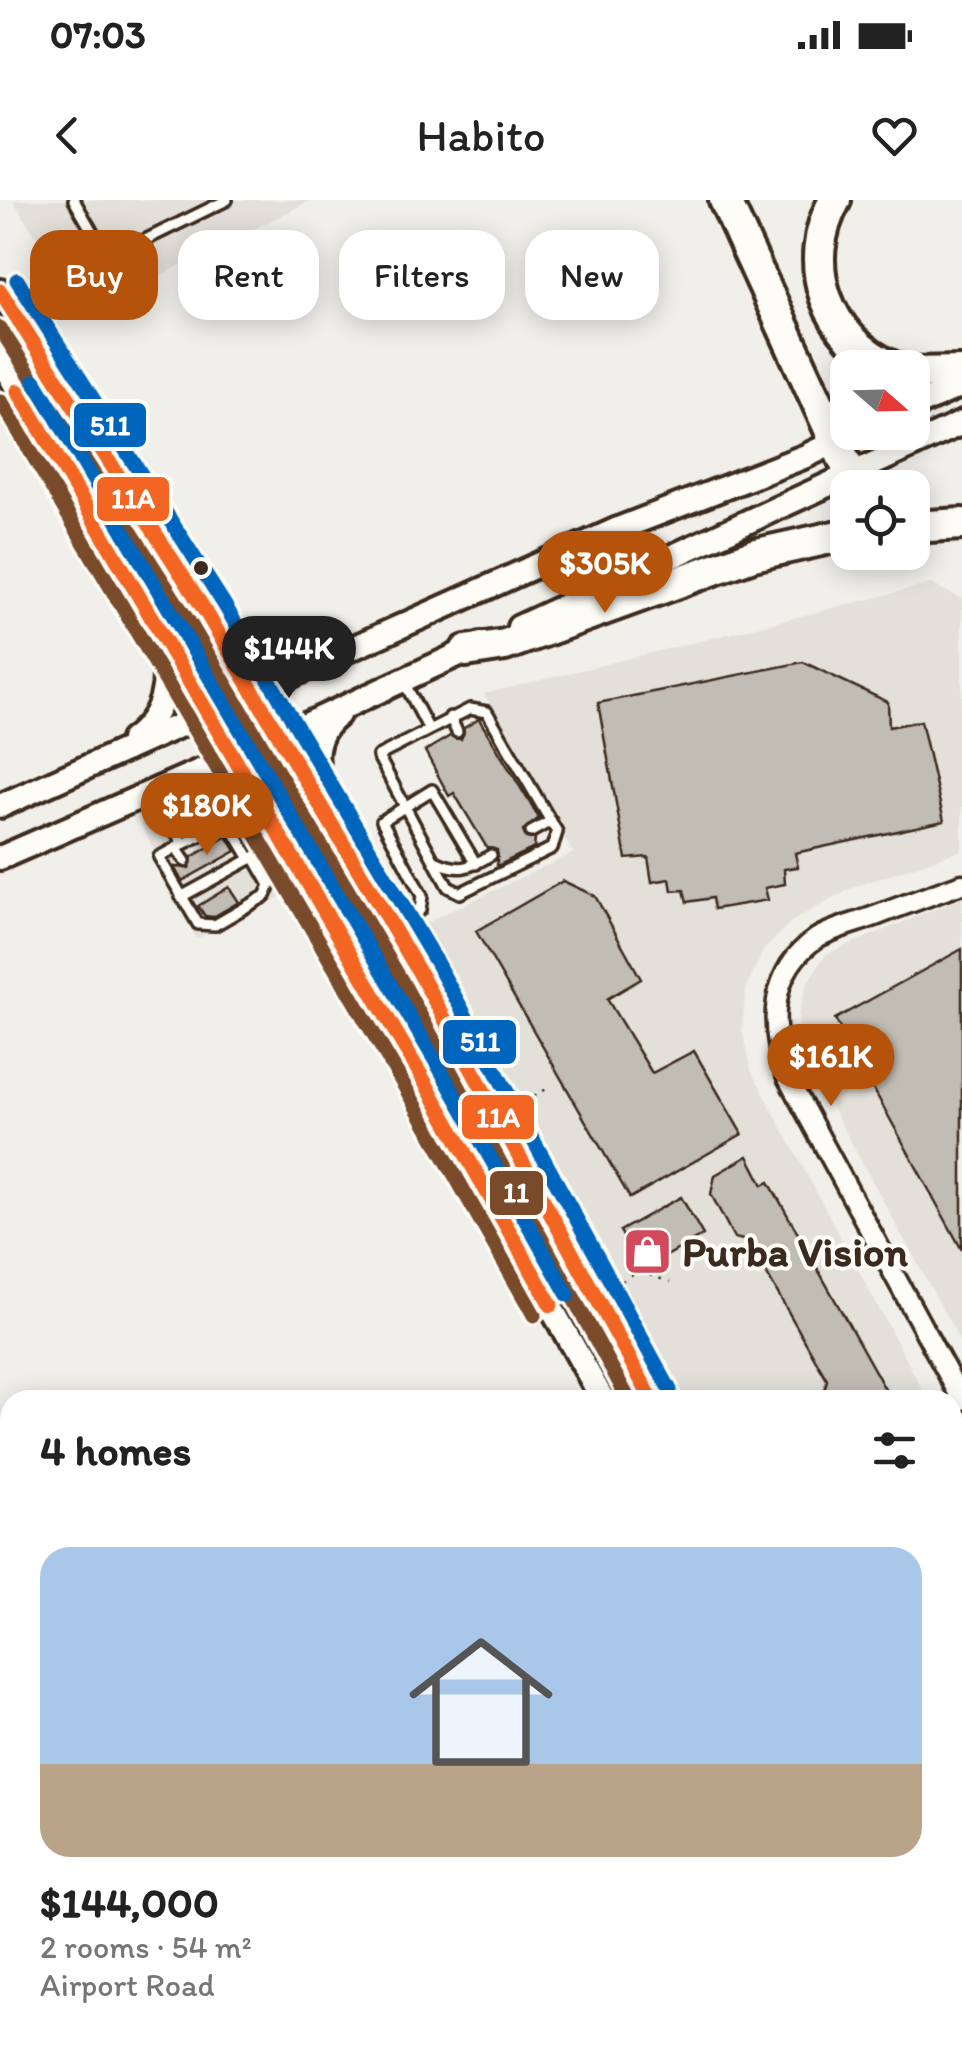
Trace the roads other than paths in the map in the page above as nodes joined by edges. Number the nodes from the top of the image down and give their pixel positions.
1 (74, 200) edge
2 (227, 200) edge
3 (725, 200) edge
4 (835, 200) edge
5 (91, 230) edge
6 (158, 233) edge
7 (0, 291) edge
8 (30, 300) edge
9 (8, 321) edge
10 (864, 350) edge
11 (0, 359) edge
12 (962, 372) edge
13 (930, 373) edge
14 (962, 385) edge
15 (930, 399) edge
16 (830, 406) edge
17 (962, 423) edge
18 (830, 443) edge
19 (857, 470) edge
20 (830, 482) edge
21 (962, 524) edge
22 (930, 526) edge
23 (830, 538) edge
24 (207, 614) junction
25 (402, 625) junction
26 (157, 627) junction
27 (466, 651) junction
28 (403, 680) junction
29 (254, 693) junction
30 (366, 698) junction
31 (208, 714) junction
32 (450, 717) junction
33 (428, 728) junction
34 (457, 732) dead end
35 (280, 736) junction
36 (233, 757) junction
37 (106, 758) junction
38 (158, 803) junction
39 (0, 806) edge
40 (120, 807) junction
41 (404, 808) junction
42 (551, 821) junction
43 (209, 831) junction
44 (532, 832) dead end
45 (279, 834) junction
46 (338, 835) junction
47 (194, 838) junction
48 (216, 843) dead end
49 (179, 846) junction
50 (202, 851) dead end
51 (490, 855) dead end
52 (226, 856) dead end
53 (0, 858) edge
54 (252, 858) junction
55 (185, 861) dead end
56 (435, 861) junction
57 (476, 864) junction
58 (211, 865) dead end
59 (234, 868) junction
60 (194, 874) dead end
61 (218, 876) junction
62 (962, 884) edge
63 (202, 885) junction
64 (181, 897) junction
65 (393, 928) junction
66 (597, 1390) edge
67 (647, 1390) edge
68 (957, 1390) edge

1 - 5 lane
2 - 6 lane
3 - 16 highway
4 - 10 highway
7 - 9 main road
8 - 9 lane
9 - 24 main road
11 - 26 main road
12 - 13 highway
14 - 15 main road
17 - 19 main road
18 - 25 main road
20 - 27 main road
21 - 22 highway
23 - 27 highway
24 - 25 main road
24 - 29 main road
25 - 29 main road
26 - 31 main road
26 - 37 main road
27 - 28 main road
28 - 30 main road
28 - 33 lane
29 - 31 main road
29 - 35 main road
30 - 35 main road
30 - 46 main road
31 - 36 main road
31 - 37 main road
32 - 33 lane
32 - 34 lane
32 - 42 lane
33 - 41 lane
35 - 36 main road
35 - 46 main road
36 - 40 main road
36 - 45 main road
37 - 39 main road
38 - 40 main road
38 - 45 main road
38 - 49 lane
40 - 53 main road
41 - 56 lane
41 - 57 lane
41 - 65 lane
42 - 44 lane
42 - 56 lane
43 - 47 lane
43 - 48 lane
43 - 54 lane
45 - 54 lane
45 - 66 main road
46 - 65 main road
47 - 49 lane
47 - 50 lane
49 - 55 lane
49 - 64 lane
51 - 57 lane
52 - 59 lane
54 - 59 lane
54 - 64 lane
56 - 57 lane
58 - 61 lane
59 - 61 lane
60 - 63 lane
61 - 63 lane
62 - 68 street
63 - 64 lane
65 - 67 main road

